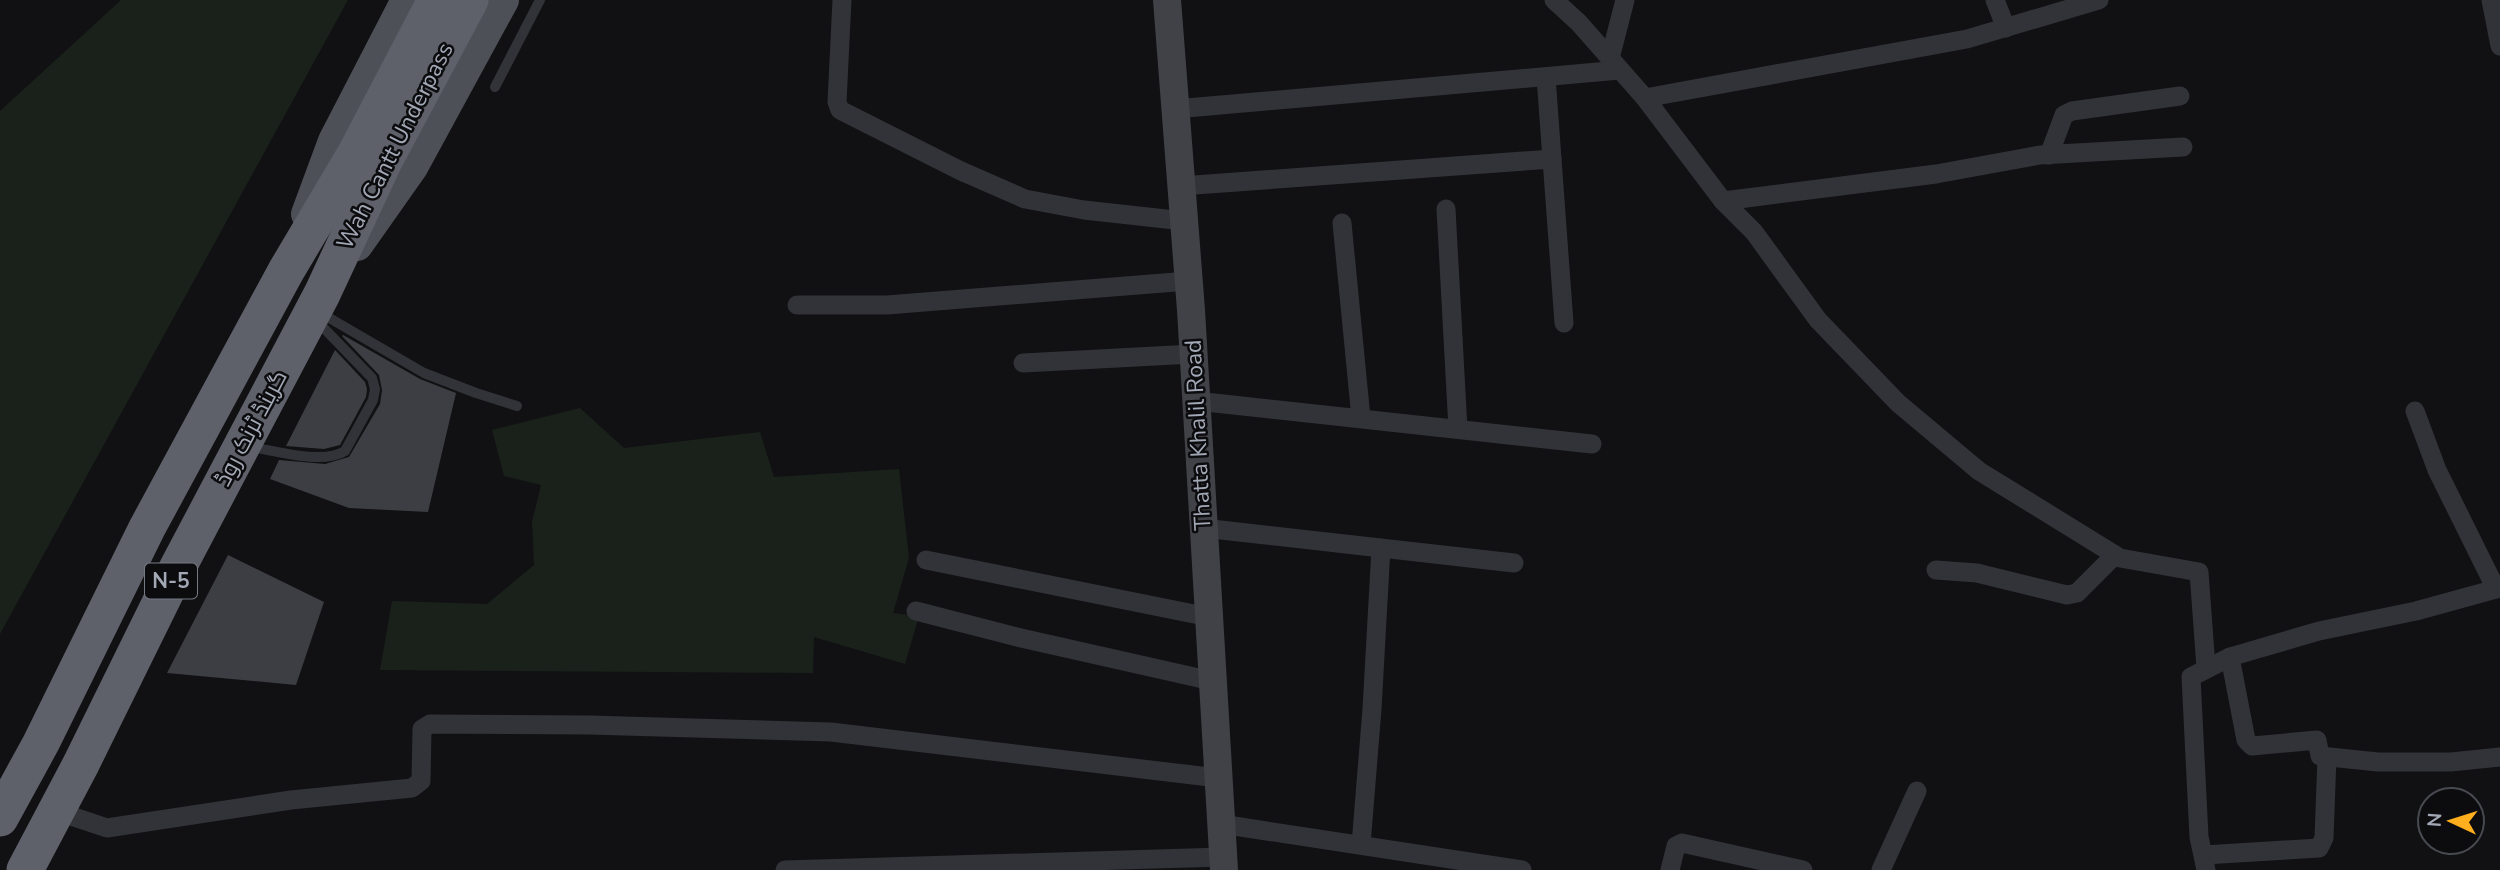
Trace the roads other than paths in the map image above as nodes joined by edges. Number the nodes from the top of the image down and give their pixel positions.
1 (407, 0) edge
2 (436, 0) edge
3 (470, 0) edge
4 (503, 0) edge
5 (540, 0) edge
6 (842, 0) edge
7 (1167, 0) edge
8 (1554, 0) edge
9 (1625, 0) edge
10 (1995, 0) edge
11 (2099, 0) edge
12 (2491, 0) edge
13 (2006, 28) junction
14 (2500, 46) edge
15 (1615, 64) junction
16 (1546, 77) junction
17 (495, 87) dead end
18 (2179, 96) dead end
19 (1645, 98) junction
20 (1175, 109) junction
21 (2183, 148) dead end
22 (2049, 155) junction
23 (1552, 159) junction
24 (1181, 186) junction
25 (1723, 201) junction
26 (1446, 209) dead end
27 (1184, 221) junction
28 (1342, 223) dead end
29 (286, 271) junction
30 (1188, 281) junction
31 (797, 304) dead end
32 (315, 306) junction
33 (1564, 323) dead end
34 (1193, 354) junction
35 (1023, 363) dead end
36 (1196, 401) junction
37 (517, 406) dead end
38 (2415, 411) dead end
39 (1361, 418) junction
40 (1458, 429) junction
41 (1592, 444) dead end
42 (241, 446) junction
43 (1203, 528) junction
44 (1381, 548) junction
45 (2115, 555) junction
46 (926, 560) dead end
47 (1514, 563) dead end
48 (1936, 570) dead end
49 (2498, 588) edge
50 (916, 611) dead end
51 (1209, 617) junction
52 (2230, 657) junction
53 (2206, 668) junction
54 (1212, 681) junction
55 (41, 743) junction
56 (2327, 757) junction
57 (2500, 757) edge
58 (81, 764) junction
59 (1218, 778) junction
60 (1917, 791) dead end
61 (56, 811) junction
62 (0, 818) edge
63 (1221, 824) junction
64 (1361, 845) junction
65 (2205, 862) edge
66 (37, 863) edge
67 (1223, 864) edge
68 (785, 870) edge
69 (1522, 870) edge
70 (1670, 870) edge
71 (1803, 870) edge
72 (1881, 870) edge

1 - 29 main road, گرینڈ ٹرنک روڈ / N-5
2 - 29 highway, Wah Cantt Underpass
3 - 32 highway, Wah Cantt Underpass
4 - 32 main road, گرینڈ ٹرنک روڈ / N-5
5 - 17 lane
6 - 27 street
7 - 20 street, Thatta Khalil Road
8 - 15 street
9 - 15 street
10 - 13 street
11 - 13 street
12 - 14 street
13 - 19 street
15 - 16 street
15 - 19 street
16 - 20 street
16 - 23 street
18 - 22 street
19 - 25 street
20 - 24 street, Thatta Khalil Road
21 - 22 street
22 - 25 street
23 - 24 street
23 - 33 street
24 - 27 street, Thatta Khalil Road
25 - 45 street
26 - 40 street
27 - 30 street, Thatta Khalil Road
28 - 39 street
29 - 55 highway, گرینڈ ٹرنک روڈ / N-5
30 - 31 street
30 - 34 street, Thatta Khalil Road
32 - 37 lane
32 - 42 highway, گرینڈ ٹرنک روڈ / N-5
32 - 42 lane
34 - 35 street
34 - 36 street, Thatta Khalil Road
36 - 39 street
36 - 43 street, Thatta Khalil Road
38 - 49 street
39 - 40 street
40 - 41 street
42 - 58 highway, گرینڈ ٹرنک روڈ / N-5
43 - 44 street
43 - 51 street, Thatta Khalil Road
44 - 47 street
44 - 64 street
45 - 48 street
45 - 53 street
46 - 51 street
49 - 52 street
50 - 54 street
51 - 54 street, Thatta Khalil Road
52 - 53 street
52 - 56 street
53 - 65 street
54 - 59 street, Thatta Khalil Road
55 - 58 highway
55 - 62 highway, گرینڈ ٹرنک روڈ / N-5
56 - 57 street
56 - 65 street
58 - 61 highway, گرینڈ ٹرنک روڈ / N-5
59 - 61 street
59 - 63 street, Thatta Khalil Road
60 - 72 street
61 - 66 highway, گرینڈ ٹرنک روڈ / N-5
63 - 64 street
63 - 67 street, Thatta Khalil Road
64 - 69 street
67 - 68 street
70 - 71 street

